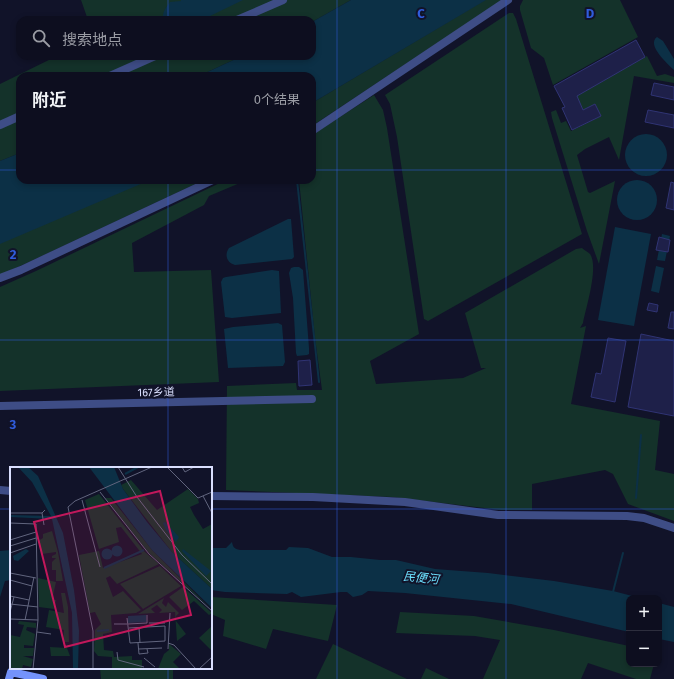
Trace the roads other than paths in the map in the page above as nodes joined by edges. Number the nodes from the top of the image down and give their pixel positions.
1 (282, 0) edge
2 (508, 0) edge
3 (246, 16) edge
4 (146, 60) edge
5 (119, 72) edge
6 (16, 118) edge
7 (0, 125) edge
8 (316, 128) edge
9 (204, 184) edge
10 (0, 278) edge
11 (312, 399) dead end
12 (0, 406) edge
13 (0, 490) edge
14 (10, 491) edge
15 (212, 496) edge
16 (674, 528) edge
17 (10, 675) edge
18 (43, 679) edge

1 - 3 street
2 - 8 street
4 - 5 street
6 - 7 street
9 - 10 street
11 - 12 street, 167乡道
13 - 14 street
15 - 16 street
17 - 18 street

